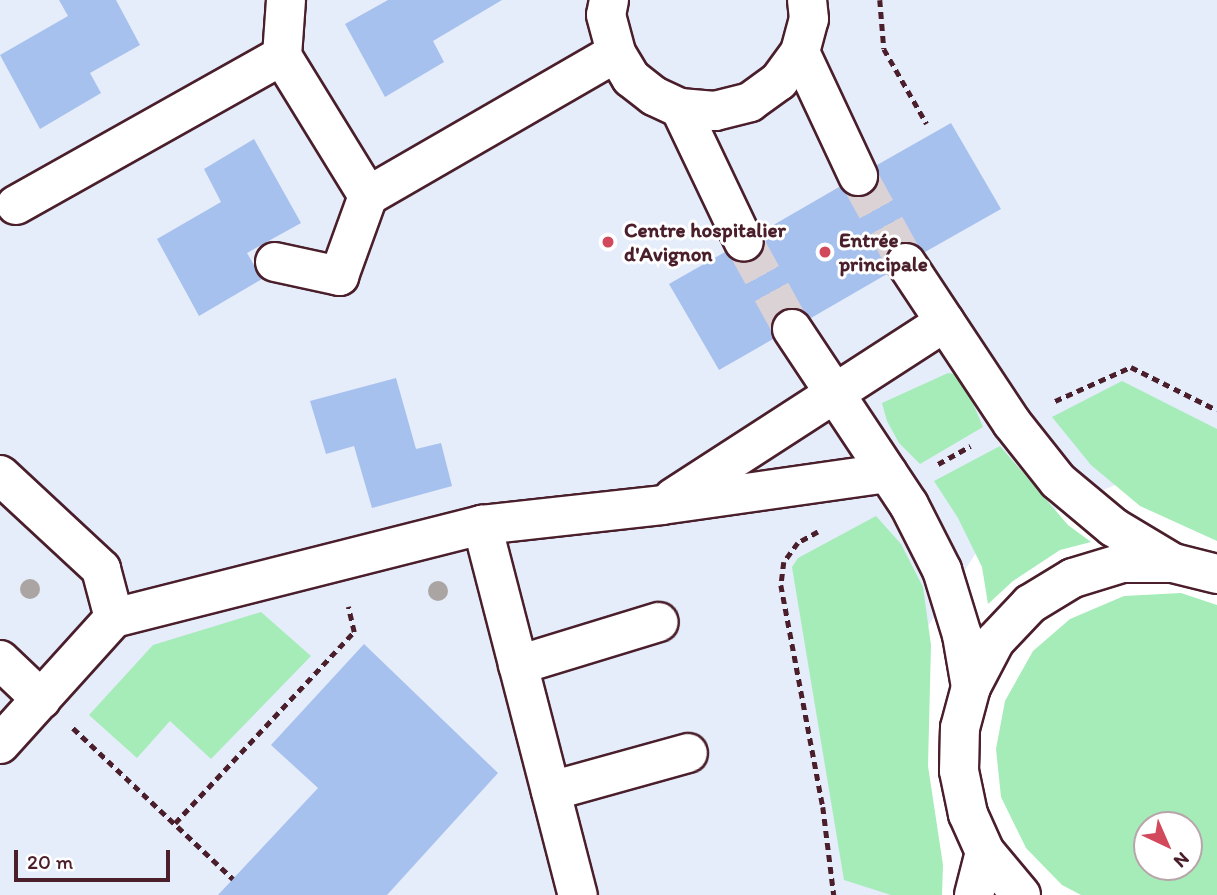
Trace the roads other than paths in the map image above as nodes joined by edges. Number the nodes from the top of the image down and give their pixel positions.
1 (286, 0) edge
2 (609, 0) edge
3 (807, 0) edge
4 (800, 52) junction
5 (616, 53) junction
6 (282, 56) junction
7 (680, 108) junction
8 (858, 176) tunnel mouth
9 (368, 195) junction
10 (16, 205) dead end
11 (744, 242) tunnel mouth
12 (275, 262) dead end
13 (906, 263) tunnel mouth
14 (945, 323) junction
15 (792, 329) tunnel mouth
16 (835, 393) junction
17 (0, 475) edge
18 (892, 480) junction
19 (662, 505) junction
20 (482, 525) junction
21 (1173, 563) junction
22 (1217, 574) edge
23 (114, 618) junction
24 (659, 622) dead end
25 (0, 660) edge
26 (518, 665) junction
27 (971, 687) junction
28 (41, 699) junction
29 (0, 744) edge
30 (688, 753) dead end
31 (551, 791) junction
32 (985, 852) junction
33 (578, 895) edge
34 (974, 895) edge
35 (1021, 895) edge

1 - 6 street
2 - 5 street
3 - 4 street
4 - 7 street
4 - 8 street
5 - 7 street
5 - 9 street
6 - 9 street
6 - 10 street
7 - 11 street
9 - 12 street
13 - 14 street
14 - 16 street
14 - 21 street
15 - 16 street
16 - 18 street
16 - 19 street
17 - 23 street
18 - 19 street
18 - 27 street
19 - 20 street
20 - 23 street
20 - 26 street
21 - 22 street
21 - 27 street
23 - 28 street
24 - 26 street
25 - 28 street
26 - 31 street
27 - 32 street
28 - 29 street
30 - 31 street
31 - 33 street
32 - 34 street
32 - 35 street

